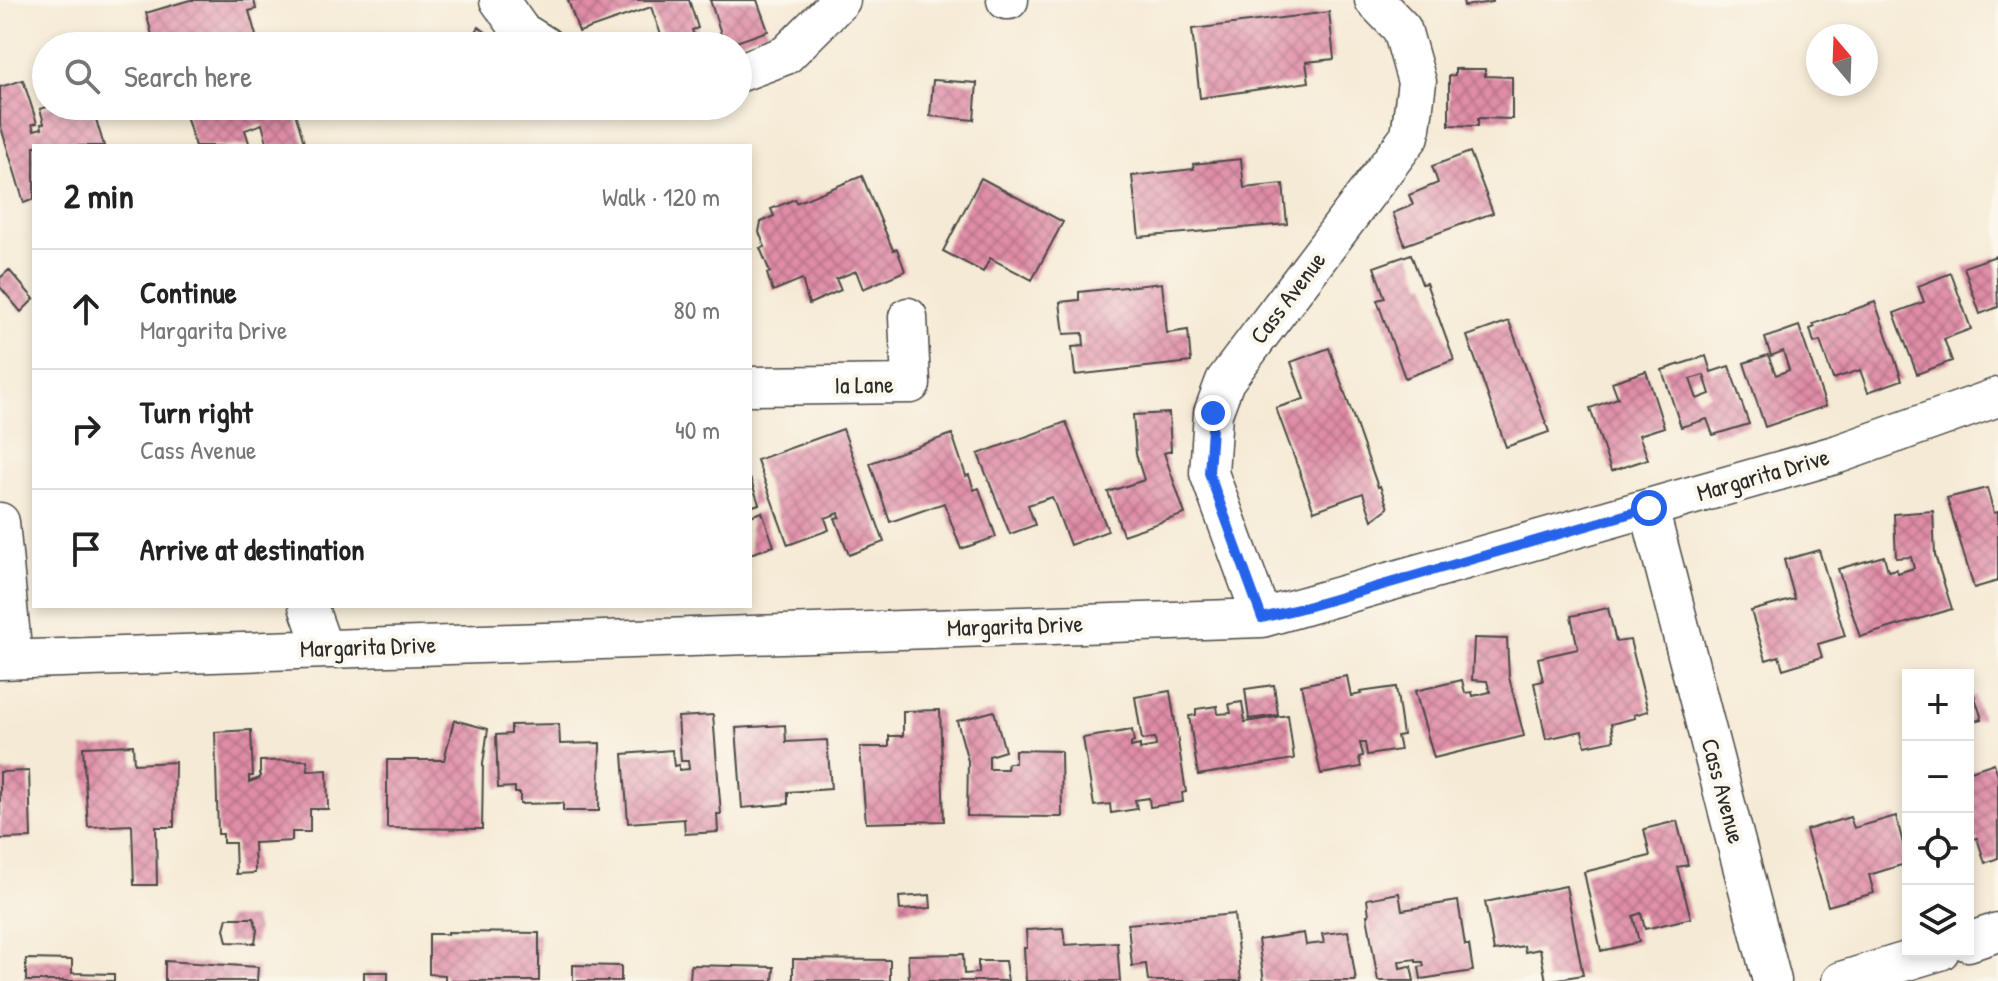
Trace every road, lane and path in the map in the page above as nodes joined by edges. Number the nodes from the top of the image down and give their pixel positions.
1 (499, 0) edge
2 (841, 0) edge
3 (1374, 0) edge
4 (523, 32) edge
5 (752, 68) edge
6 (908, 317) dead end
7 (752, 386) edge
8 (1998, 397) edge
9 (1649, 508) junction
10 (0, 522) edge
11 (309, 608) edge
12 (1262, 618) junction
13 (323, 648) junction
14 (6, 660) edge
15 (1998, 932) edge
16 (1974, 940) edge
17 (1920, 957) edge
18 (1772, 981) edge
19 (1841, 981) edge

1 - 4 street
2 - 5 street
3 - 12 street, Cass Avenue
6 - 7 street, Ia Lane
8 - 9 street, Margarita Drive
9 - 12 street, Margarita Drive
9 - 18 street, Cass Avenue
10 - 14 street
11 - 13 street
12 - 13 street, Margarita Drive
13 - 14 street, Margarita Drive
15 - 16 street
17 - 19 street

